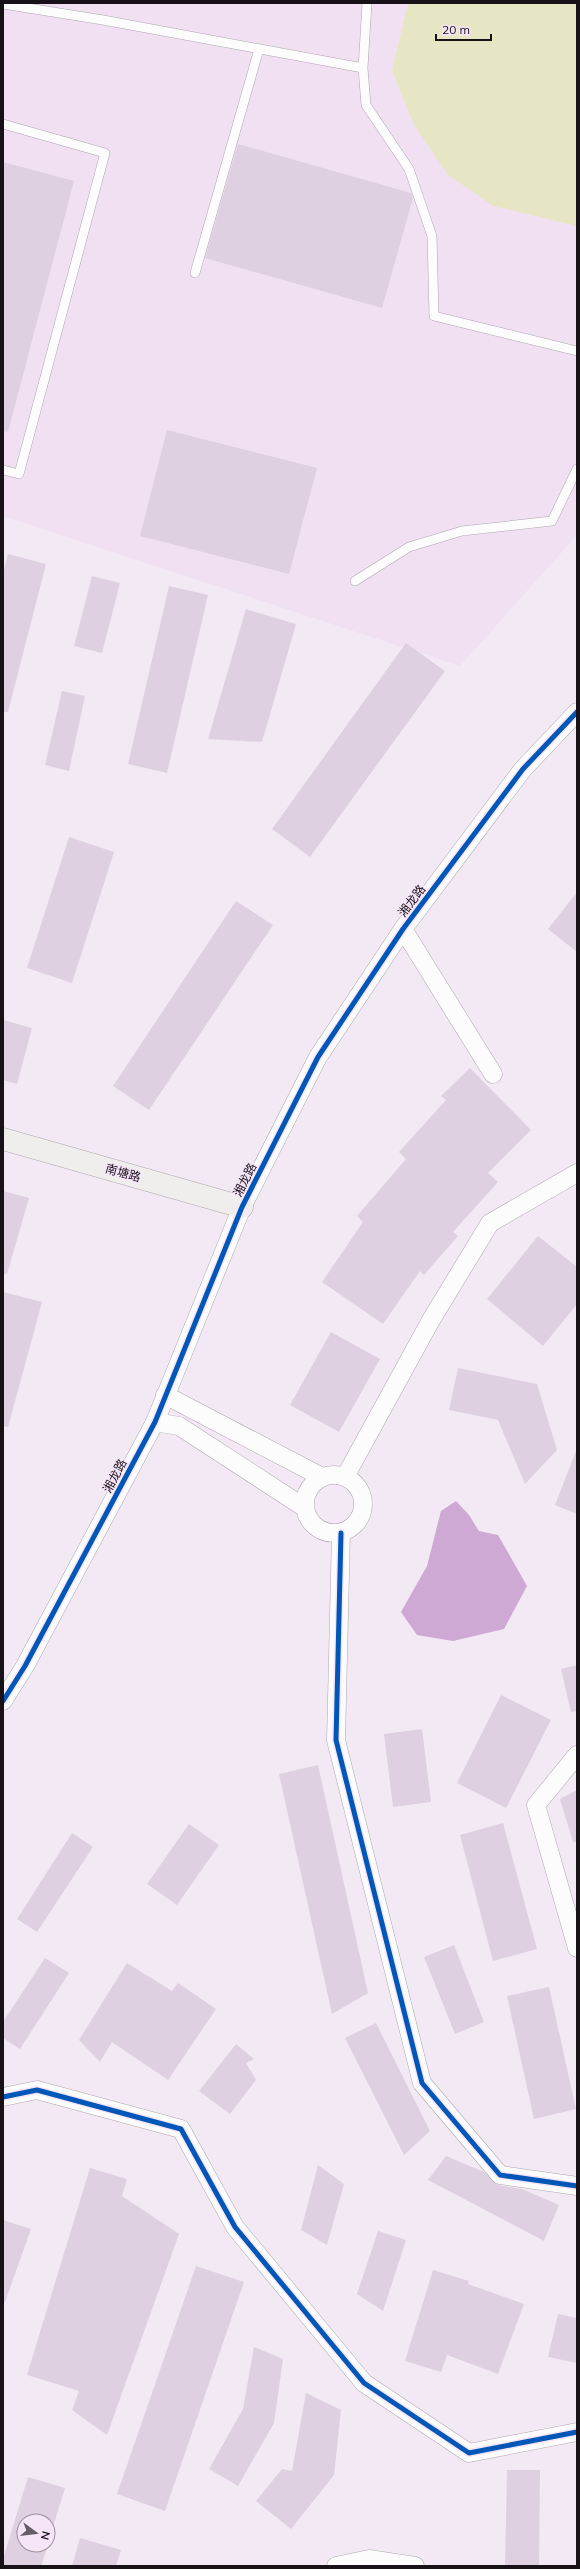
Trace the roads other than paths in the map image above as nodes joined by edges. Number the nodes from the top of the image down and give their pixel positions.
1 (367, 3) edge
2 (3, 4) edge
3 (259, 49) junction
4 (363, 68) junction
5 (3, 124) edge
6 (195, 273) dead end
7 (577, 351) edge
8 (577, 469) edge
9 (3, 470) edge
10 (355, 581) dead end
11 (577, 712) edge
12 (403, 929) junction
13 (493, 1074) dead end
14 (3, 1139) edge
15 (577, 1173) edge
16 (242, 1207) junction
17 (165, 1395) junction
18 (155, 1422) junction
19 (322, 1477) junction
20 (345, 1477) junction
21 (304, 1508) junction
22 (341, 1533) junction
23 (3, 1701) edge
24 (577, 1755) edge
25 (577, 1948) edge
26 (3, 2097) edge
27 (577, 2186) edge
28 (577, 2432) edge
29 (336, 2566) edge
30 (415, 2566) edge

1 - 4 lane
2 - 3 lane
3 - 4 lane
3 - 6 lane
4 - 7 lane
5 - 9 lane
8 - 10 lane
11 - 12 street, 湘龙路
12 - 13 street
12 - 16 street, 湘龙路
14 - 16 street, 南塘路
15 - 20 street
16 - 17 street, 湘龙路
17 - 18 street, 湘龙路
17 - 19 street
18 - 21 street
18 - 23 street, 湘龙路
19 - 20 street
19 - 21 street
20 - 22 street
21 - 22 street
22 - 27 street
24 - 25 street
26 - 28 street
29 - 30 street

